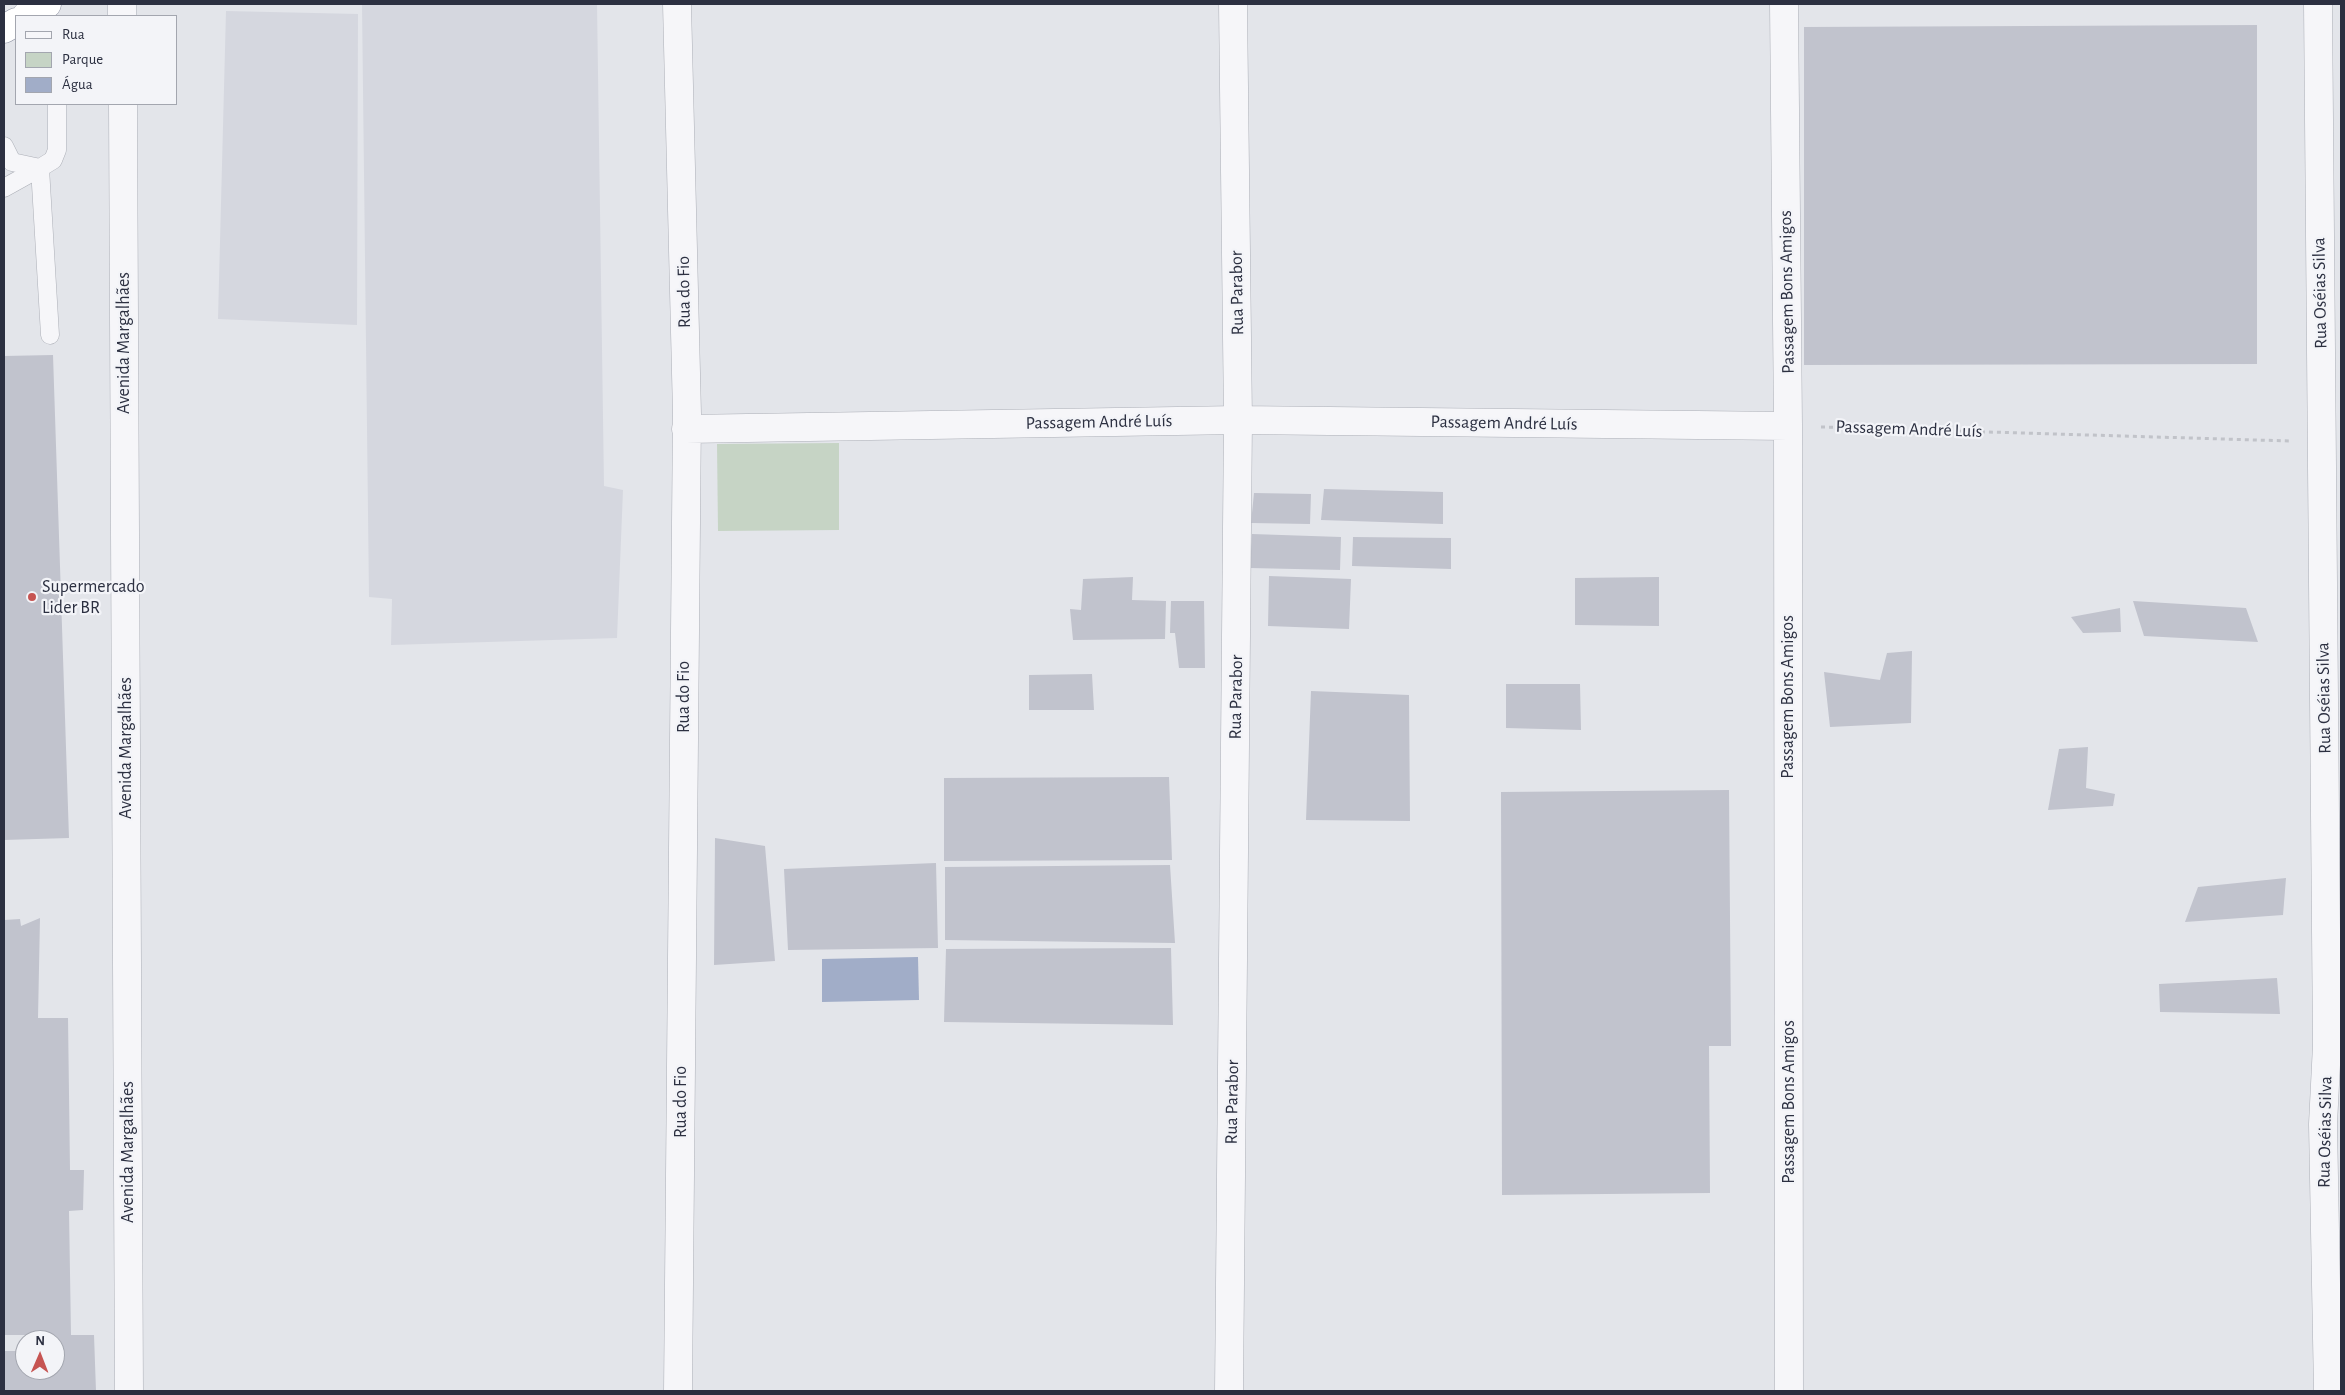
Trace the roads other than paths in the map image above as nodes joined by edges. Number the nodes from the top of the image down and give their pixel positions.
1 (677, 4) edge
2 (1233, 4) edge
3 (1784, 4) edge
4 (2318, 4) edge
5 (15, 24) edge
6 (4, 30) edge
7 (57, 105) edge
8 (123, 105) edge
9 (4, 146) edge
10 (40, 168) junction
11 (4, 188) edge
12 (50, 335) dead end
13 (2331, 376) edge
14 (1238, 420) junction
15 (1788, 426) junction
16 (686, 429) junction
17 (2334, 1044) edge
18 (129, 1391) edge
19 (678, 1391) edge
20 (1229, 1391) edge
21 (1789, 1391) edge
22 (2328, 1391) edge

1 - 16 street, Rua do Fio
2 - 14 street, Rua Parabor
3 - 15 street, Passagem Bons Amigos
4 - 13 street, Rua Oséias Silva
5 - 6 highway
7 - 10 lane
8 - 18 street, Avenida Margalhães
9 - 10 lane
10 - 11 lane
10 - 12 lane
13 - 17 street, Rua Oséias Silva
14 - 15 street, Passagem André Luís
14 - 16 street, Passagem André Luís
14 - 20 street, Rua Parabor
15 - 21 street, Passagem Bons Amigos
16 - 19 street, Rua do Fio
17 - 22 street, Rua Oséias Silva

